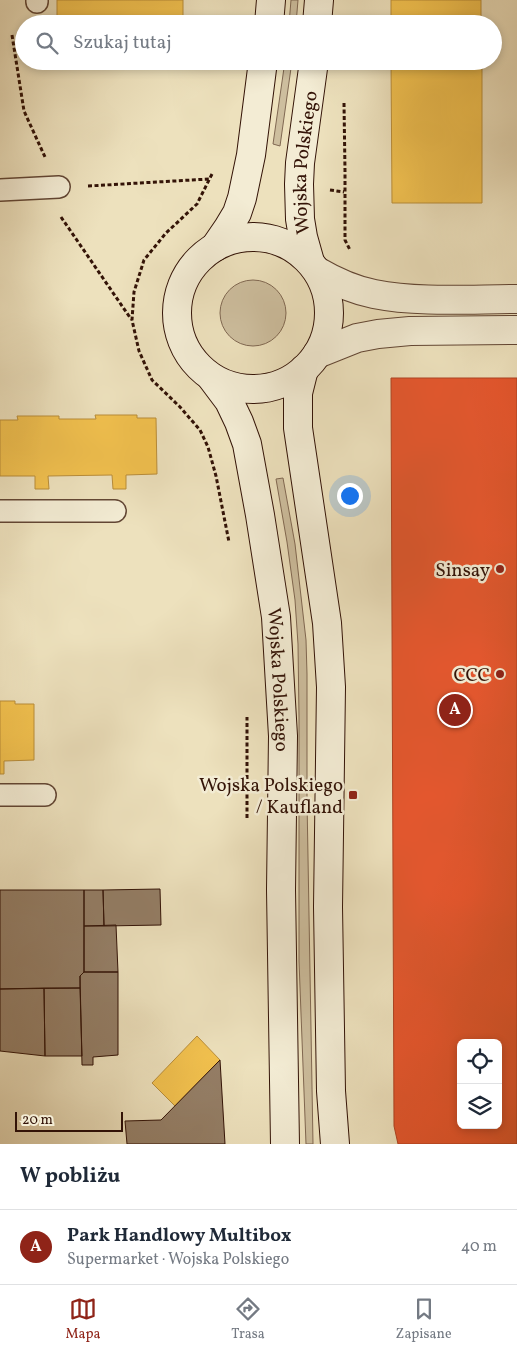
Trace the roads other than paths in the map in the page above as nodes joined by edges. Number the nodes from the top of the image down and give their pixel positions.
1 (270, 0) edge
2 (319, 0) edge
3 (269, 15) edge
4 (318, 15) edge
5 (262, 70) edge
6 (313, 70) edge
7 (59, 187) road end
8 (0, 190) edge
9 (215, 247) junction
10 (313, 266) junction
11 (517, 299) edge
12 (517, 330) edge
13 (310, 361) junction
14 (211, 376) junction
15 (0, 511) edge
16 (116, 511) dead end
17 (0, 795) edge
18 (44, 795) dead end
19 (285, 1144) edge
20 (334, 1144) edge

1 - 3 street
2 - 4 street
5 - 9 street
6 - 10 street, Wojska Polskiego
7 - 8 lane
9 - 10 street
9 - 14 street
10 - 11 street
10 - 13 street
12 - 13 street
13 - 14 street
13 - 20 street
14 - 19 street, Wojska Polskiego
15 - 16 lane
17 - 18 lane

